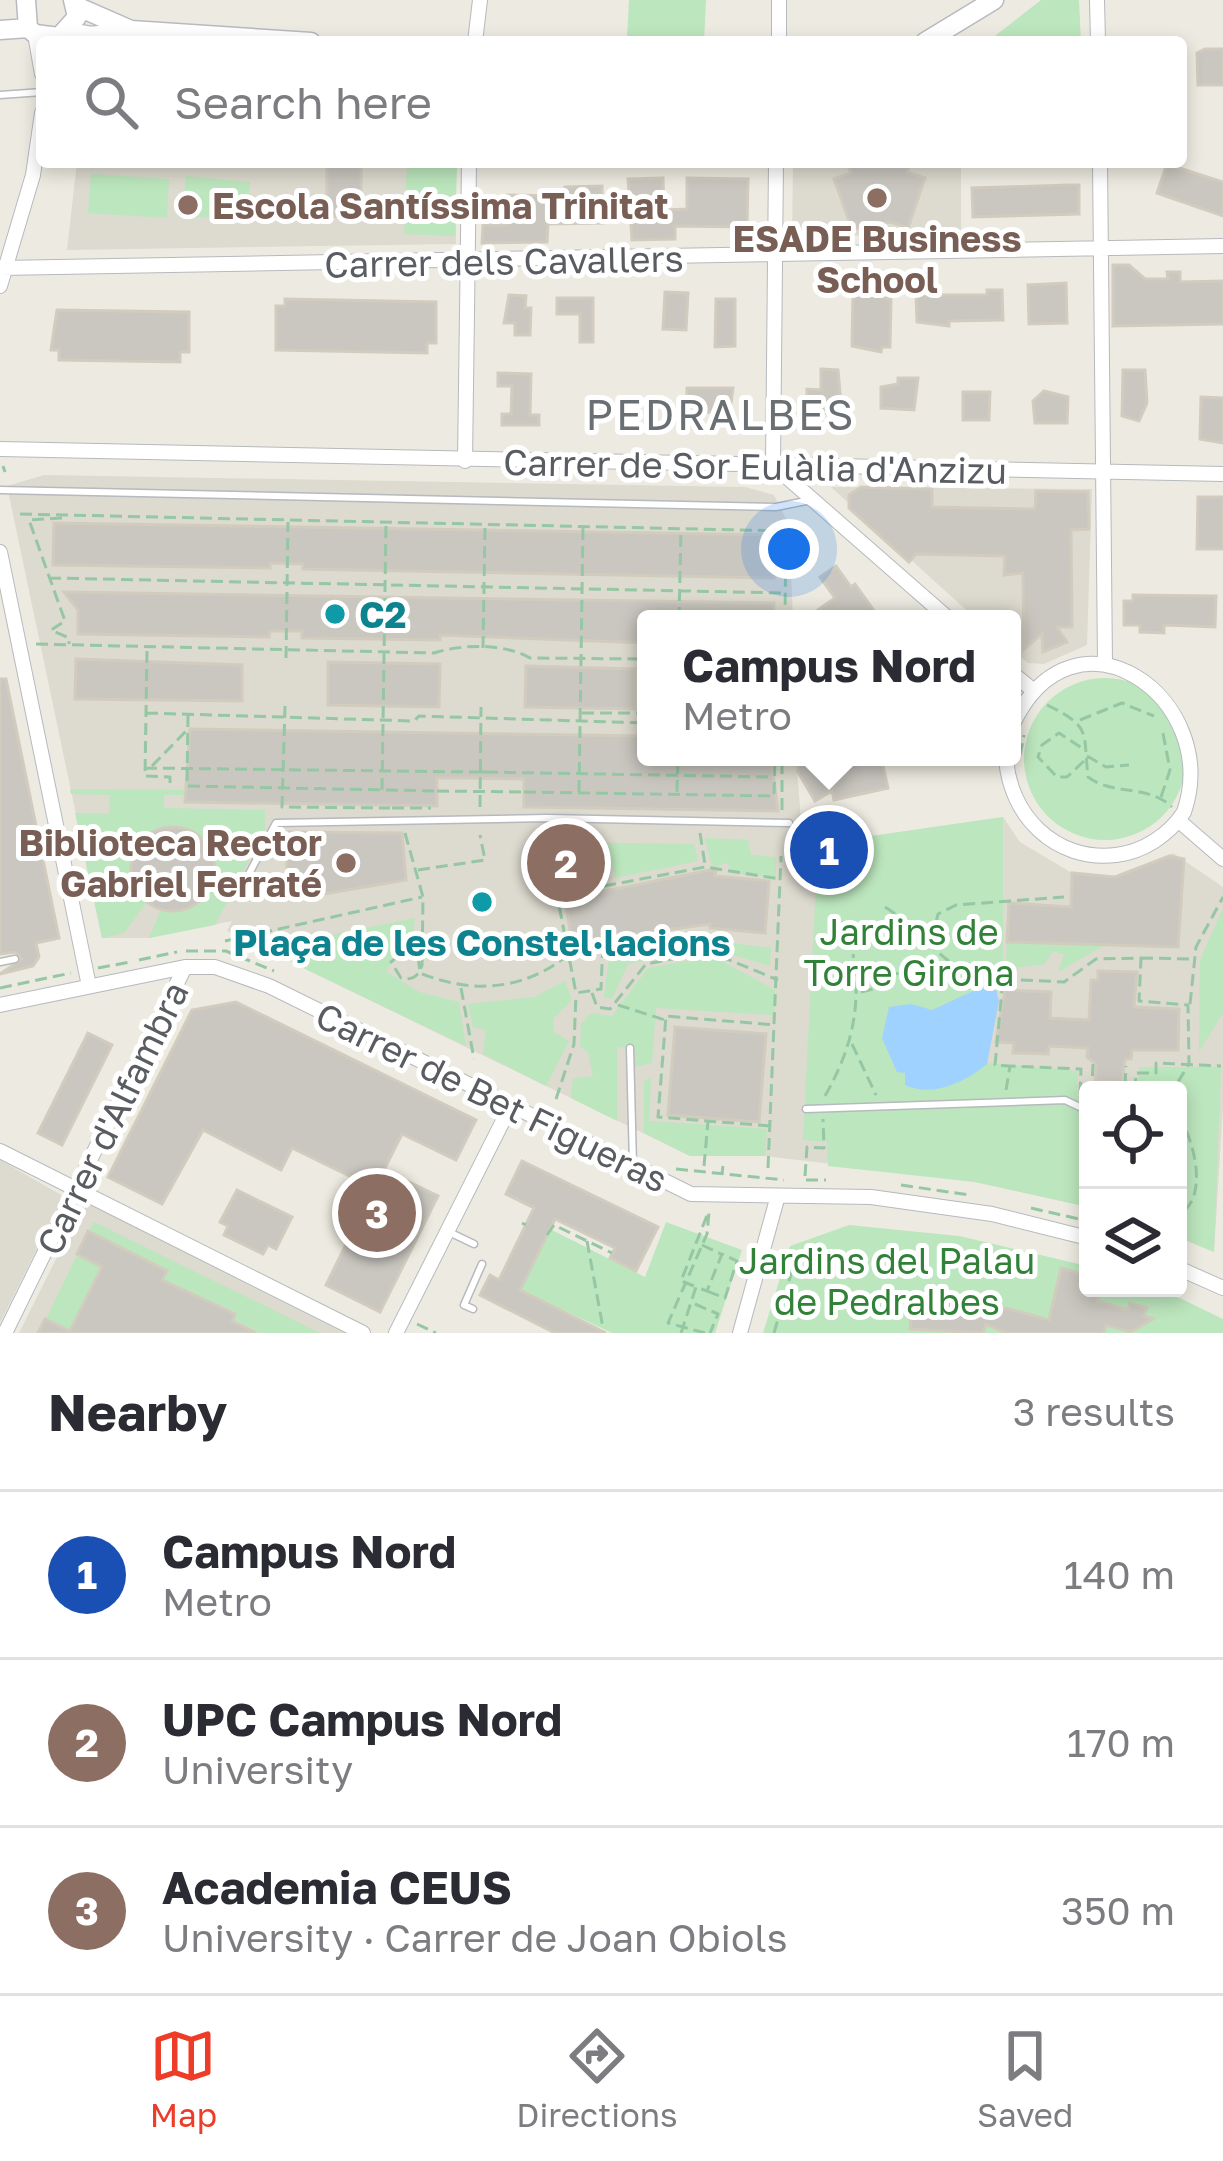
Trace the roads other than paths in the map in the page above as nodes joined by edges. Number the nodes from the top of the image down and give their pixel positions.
1 (26, 0) edge
2 (480, 0) edge
3 (779, 0) edge
4 (994, 0) edge
5 (1097, 0) edge
6 (75, 3) edge
7 (0, 30) edge
8 (131, 30) junction
9 (32, 31) junction
10 (66, 36) edge
11 (221, 36) edge
12 (476, 36) edge
13 (779, 36) edge
14 (935, 36) edge
15 (1098, 36) edge
16 (36, 48) edge
17 (36, 92) edge
18 (0, 95) edge
19 (36, 154) edge
20 (469, 168) edge
21 (776, 168) edge
22 (1100, 168) edge
23 (1223, 246) edge
24 (1101, 248) junction
25 (773, 255) junction
26 (464, 263) junction
27 (4, 267) edge
28 (0, 286) edge
29 (0, 448) edge
30 (465, 461) junction
31 (773, 465) junction
32 (1103, 472) junction
33 (1223, 474) edge
34 (0, 490) edge
35 (812, 500) junction
36 (0, 552) edge
37 (939, 610) edge
38 (1105, 663) junction
39 (1021, 681) edge
40 (1034, 691) junction
41 (1021, 712) edge
42 (1008, 766) edge
43 (1173, 818) junction
44 (789, 823) dead end
45 (1223, 859) edge
46 (242, 887) dead end
47 (14, 959) dead end
48 (0, 962) edge
49 (185, 967) junction
50 (89, 986) junction
51 (0, 1005) edge
52 (629, 1048) dead end
53 (510, 1107) junction
54 (1079, 1107) edge
55 (806, 1109) dead end
56 (0, 1150) edge
57 (633, 1168) junction
58 (77, 1189) junction
59 (777, 1199) junction
60 (447, 1232) junction
61 (1079, 1236) edge
62 (474, 1244) dead end
63 (482, 1264) dead end
64 (1187, 1272) edge
65 (1223, 1288) edge
66 (473, 1310) dead end
67 (5, 1333) edge
68 (363, 1333) edge
69 (396, 1333) edge
70 (740, 1333) edge

1 - 9 street
2 - 12 street
3 - 13 street
4 - 14 street
5 - 15 street
6 - 8 street
6 - 10 street
7 - 9 street
8 - 10 street
8 - 11 street
9 - 10 street
9 - 16 street
17 - 18 lane
19 - 27 street
20 - 26 street
21 - 25 street
22 - 24 street
23 - 24 street, Carrer dels Cavallers
24 - 25 street, Carrer dels Cavallers
24 - 32 street
25 - 26 street, Carrer dels Cavallers
25 - 31 street
26 - 27 street, Carrer dels Cavallers
26 - 30 street
27 - 28 street
29 - 30 street, Carrer de Sor Eulàlia d'Anzizu
30 - 31 street, Carrer de Sor Eulàlia d'Anzizu
31 - 32 street, Carrer de Sor Eulàlia d'Anzizu
31 - 35 street
32 - 33 street, Carrer de Sor Eulàlia d'Anzizu
32 - 38 street
34 - 35 lane
35 - 37 street
36 - 50 street
38 - 40 street
38 - 43 street
39 - 40 street
40 - 41 street
42 - 43 street
43 - 45 street
44 - 46 lane
47 - 48 lane
49 - 50 street
49 - 53 street, Carrer de Bet Figueras
49 - 58 street, Carrer d'Alfambra
50 - 51 street
52 - 57 lane
53 - 57 street, Carrer de Bet Figueras
53 - 60 street
54 - 55 lane
56 - 58 street
57 - 59 street, Carrer de Bet Figueras
58 - 67 street, Carrer d'Alfambra
58 - 68 street
59 - 61 street, Carrer de Bet Figueras
59 - 70 street
60 - 62 lane
60 - 69 street
63 - 66 lane
64 - 65 street

